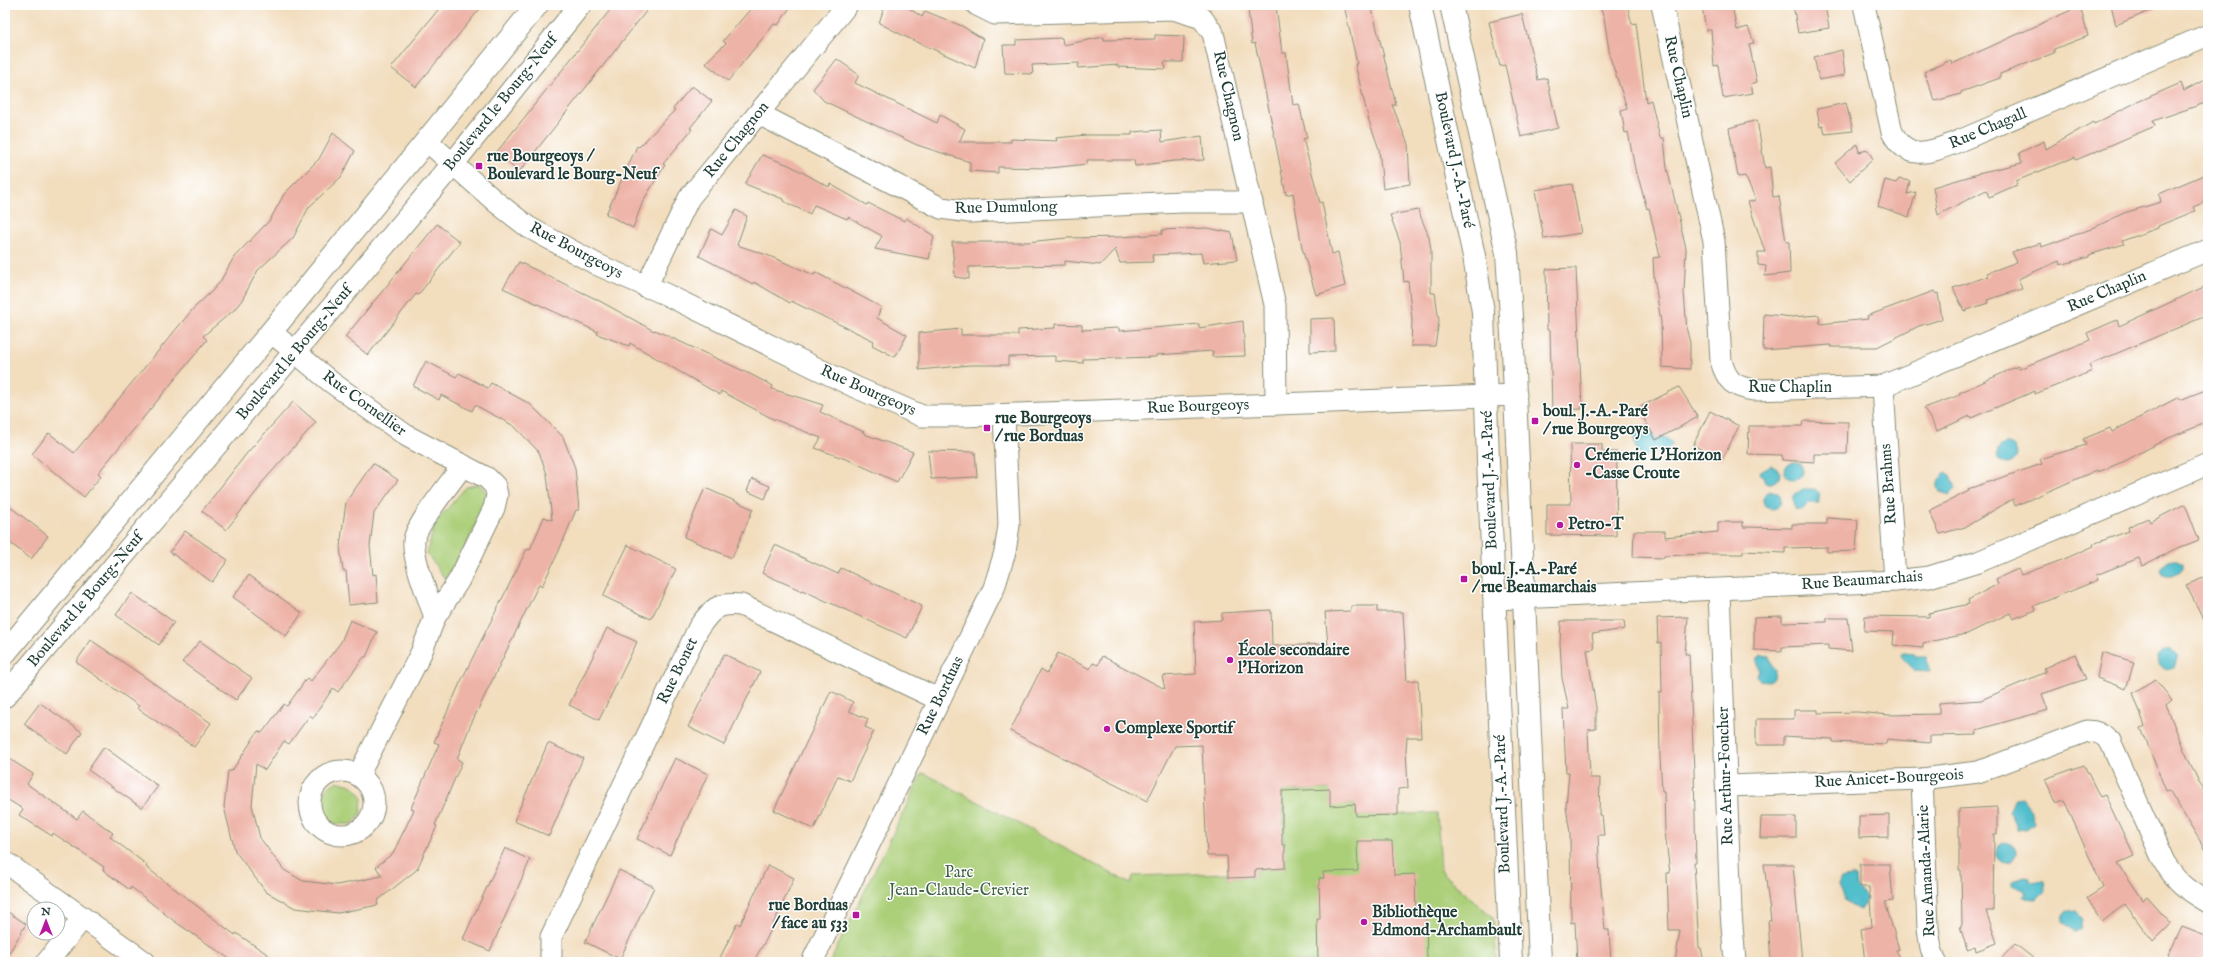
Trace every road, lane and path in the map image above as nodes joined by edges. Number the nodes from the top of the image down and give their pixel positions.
1 (537, 5) edge
2 (580, 5) edge
3 (847, 5) edge
4 (976, 5) edge
5 (1420, 5) edge
6 (1451, 5) edge
7 (1662, 5) edge
8 (1864, 5) edge
9 (2208, 35) edge
10 (759, 114) junction
11 (428, 142) junction
12 (452, 165) junction
13 (1252, 202) junction
14 (2208, 250) edge
15 (646, 287) junction
16 (271, 332) junction
17 (296, 352) junction
18 (1883, 386) junction
19 (1486, 395) junction
20 (1516, 395) junction
21 (1276, 404) junction
22 (1004, 415) junction
23 (463, 465) junction
24 (2207, 467) edge
25 (1895, 582) junction
26 (1718, 590) junction
27 (1524, 598) junction
28 (1495, 600) junction
29 (435, 617) junction
30 (5, 653) edge
31 (5, 696) edge
32 (940, 700) junction
33 (359, 774) dead end
34 (1922, 779) junction
35 (1728, 786) junction
36 (5, 862) edge
37 (2208, 902) edge
38 (83, 918) junction
39 (47, 962) edge
40 (145, 962) edge
41 (552, 962) edge
42 (812, 962) edge
43 (1511, 962) edge
44 (1540, 962) edge
45 (1735, 962) edge
46 (1936, 962) edge

1 - 11 street, Boulevard le Bourg-Neuf
2 - 12 street, Boulevard le Bourg-Neuf
3 - 10 street, Rue Chagnon
4 - 13 street, Rue Chagnon
5 - 19 street, Boulevard J.-A.-Paré
6 - 20 street, Boulevard J.-A.-Paré
7 - 18 street, Rue Chaplin
8 - 9 street, Rue Chagall
10 - 13 street, Rue Dumulong
10 - 15 street, Rue Chagnon
11 - 12 street, Rue Bourgeoys
11 - 16 street, Boulevard le Bourg-Neuf
12 - 15 street, Rue Bourgeoys
12 - 17 street, Boulevard le Bourg-Neuf
13 - 21 street, Rue Chagnon
14 - 18 street, Rue Chaplin
15 - 22 street, Rue Bourgeoys
16 - 17 street, Rue Cornellier
16 - 30 street, Boulevard le Bourg-Neuf
17 - 23 street, Rue Cornellier
17 - 31 street, Boulevard le Bourg-Neuf
18 - 25 street, Rue Brahms
19 - 20 street, Rue Bourgeoys
19 - 21 street, Rue Bourgeoys
19 - 28 street, Boulevard J.-A.-Paré
20 - 27 street, Boulevard J.-A.-Paré
21 - 22 street, Rue Bourgeoys
22 - 32 street, Rue Borduas
23 - 29 street
23 - 29 street, Rue Cornellier
24 - 25 street, Rue Beaumarchais
25 - 26 street, Rue Beaumarchais
26 - 27 street, Rue Beaumarchais
26 - 35 street, Rue Arthur-Foucher
27 - 28 street, Rue Beaumarchais
27 - 44 street, Boulevard J.-A.-Paré
28 - 43 street, Boulevard J.-A.-Paré
29 - 33 street, Rue Cornellier
32 - 41 street, Rue Bonet
32 - 42 street, Rue Borduas
34 - 35 street, Rue Anicet-Bourgeois
34 - 37 street, Rue Anicet-Bourgeois
34 - 46 street, Rue Amanda-Alarie
35 - 45 street, Rue Arthur-Foucher
36 - 38 street
38 - 39 street
38 - 40 street

